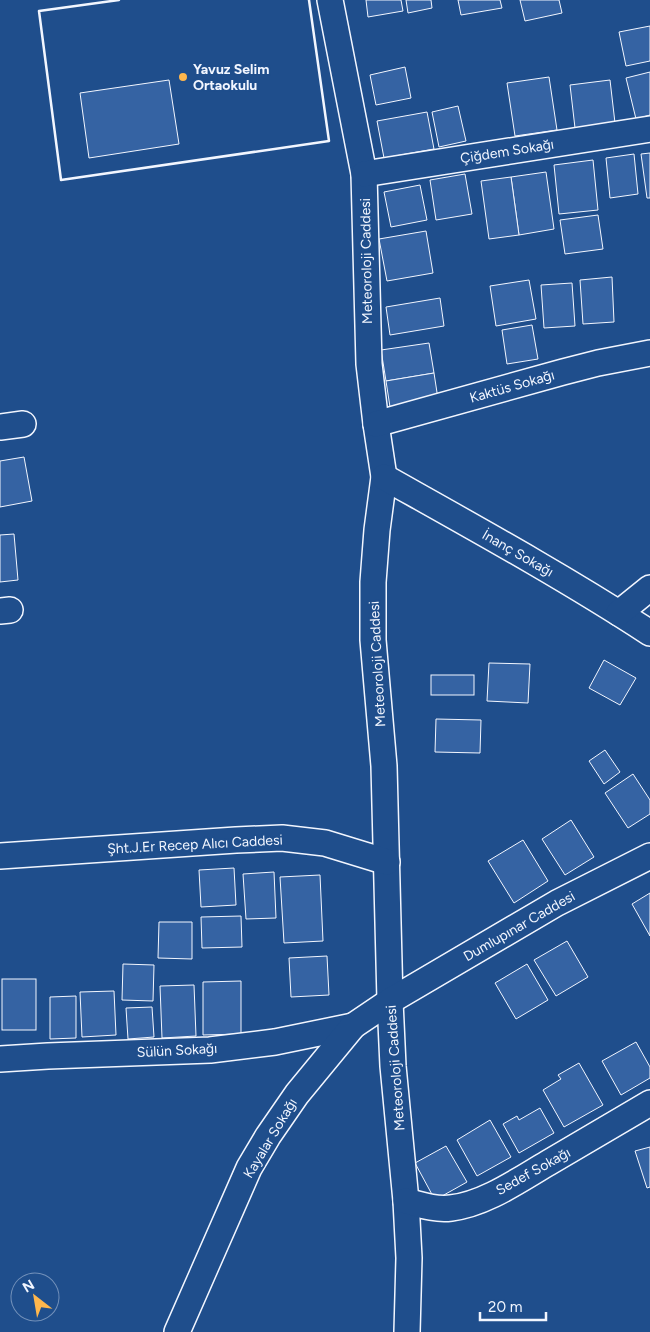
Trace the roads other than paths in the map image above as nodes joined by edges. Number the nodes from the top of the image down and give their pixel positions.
1 (330, 0) edge
2 (650, 129) edge
3 (364, 174) junction
4 (650, 353) edge
5 (376, 424) junction
6 (384, 477) junction
7 (650, 588) edge
8 (619, 613) junction
9 (650, 633) edge
10 (0, 856) edge
11 (650, 856) edge
12 (386, 862) junction
13 (390, 1001) junction
14 (353, 1026) junction
15 (0, 1059) edge
16 (650, 1103) edge
17 (406, 1202) junction
18 (176, 1332) edge
19 (407, 1332) edge

1 - 3 street, Meteoroloji Caddesi
2 - 3 street, Çiğdem Sokağı
3 - 5 street, Meteoroloji Caddesi
4 - 5 street, Kaktüs Sokağı
5 - 6 street, Meteoroloji Caddesi
6 - 8 street, İnanç Sokağı
6 - 12 street, Meteoroloji Caddesi
7 - 8 street
8 - 9 street, İnanç Sokağı
10 - 12 street, Şht.J.Er Recep Alıcı Caddesi
11 - 13 street, Dumlupınar Caddesi
12 - 13 street, Meteoroloji Caddesi
13 - 14 street, Kayalar Sokağı
13 - 17 street, Meteoroloji Caddesi
14 - 15 street, Sülün Sokağı
14 - 18 street, Kayalar Sokağı
16 - 17 street, Sedef Sokağı
17 - 19 street, Meteoroloji Caddesi

